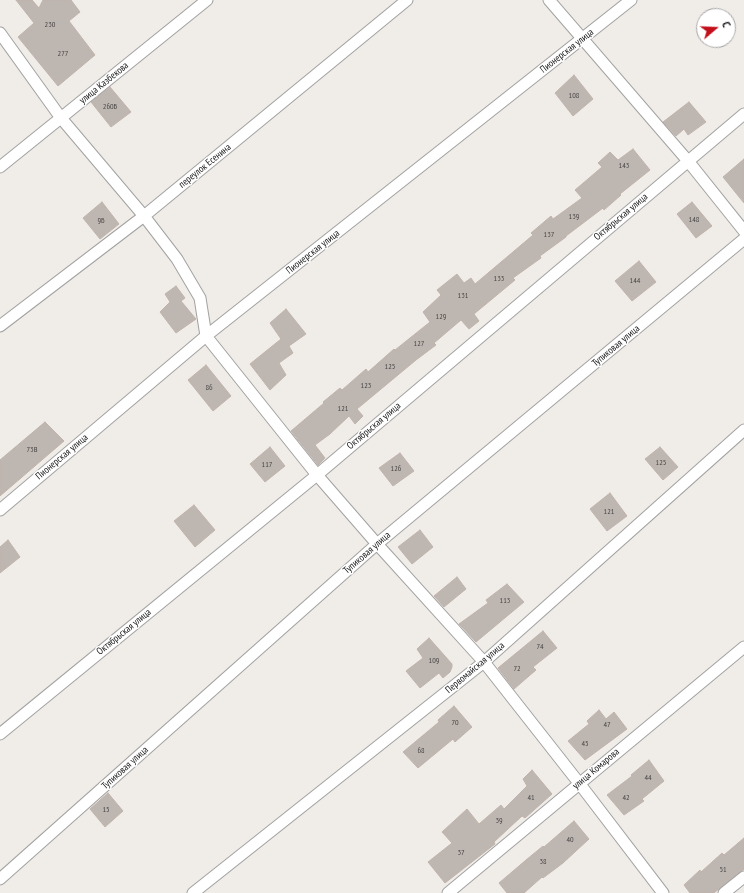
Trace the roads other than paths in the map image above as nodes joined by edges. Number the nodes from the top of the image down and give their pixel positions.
1 (207, 0) edge
2 (406, 0) edge
3 (549, 0) edge
4 (631, 0) edge
5 (0, 33) edge
6 (582, 38) junction
7 (744, 114) edge
8 (61, 118) junction
9 (688, 161) junction
10 (0, 167) edge
11 (144, 216) junction
12 (744, 231) edge
13 (744, 239) edge
14 (0, 326) edge
15 (206, 336) junction
16 (744, 430) edge
17 (317, 475) junction
18 (0, 510) edge
19 (377, 544) junction
20 (744, 647) edge
21 (484, 662) junction
22 (0, 734) edge
23 (579, 783) junction
24 (744, 877) edge
25 (0, 879) edge
26 (193, 893) edge
27 (448, 893) edge
28 (663, 893) edge
29 (724, 893) edge

1 - 8 street, улица Казбекова
2 - 11 street, переулок Есенина
3 - 6 street
4 - 6 street, Пионерская улица
5 - 8 street
6 - 9 street
6 - 15 street, Пионерская улица
7 - 9 street, Октябрьская улица
8 - 10 street, улица Казбекова
8 - 11 street
9 - 12 street
9 - 17 street, Октябрьская улица
11 - 14 street, переулок Есенина
11 - 15 street
13 - 19 street, Тупиковая улица
15 - 17 street
15 - 18 street, Пионерская улица
16 - 21 street, Первомайская улица
17 - 19 street
17 - 22 street, Октябрьская улица
19 - 21 street
19 - 25 street, Тупиковая улица
20 - 23 street, улица Комарова
21 - 23 street
21 - 26 street, Первомайская улица
23 - 27 street, улица Комарова
23 - 28 street
24 - 29 street

